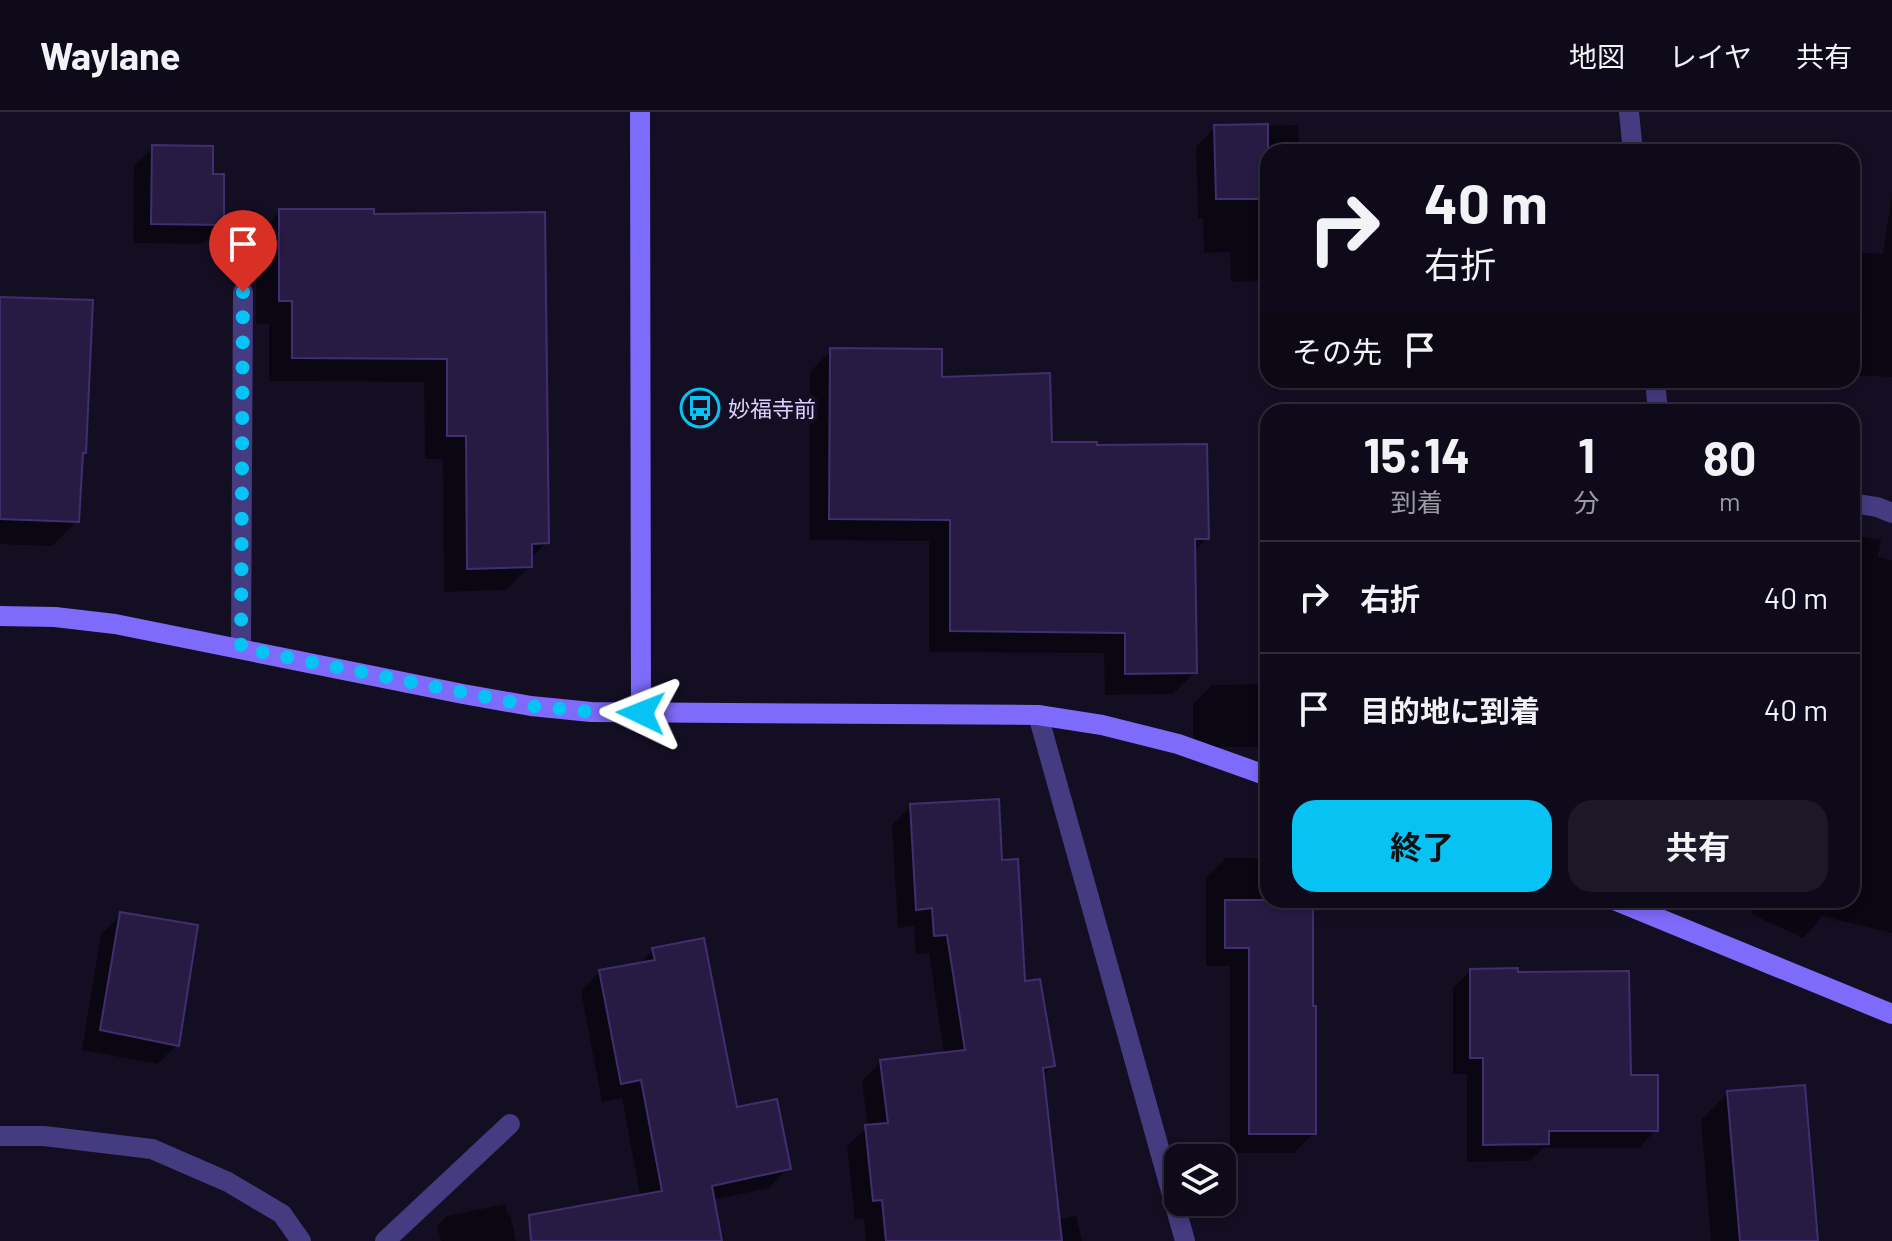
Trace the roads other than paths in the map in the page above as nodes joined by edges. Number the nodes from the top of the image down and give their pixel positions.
1 (640, 112) edge
2 (1629, 112) edge
3 (1632, 144) edge
4 (243, 292) dead end
5 (1860, 504) edge
6 (1892, 513) edge
7 (0, 616) edge
8 (241, 648) junction
9 (641, 713) junction
10 (1038, 715) junction
11 (1260, 773) edge
12 (1634, 908) edge
13 (1892, 1014) edge
14 (510, 1124) dead end
15 (0, 1136) edge
16 (301, 1241) edge
17 (385, 1241) edge
18 (1185, 1241) edge

1 - 9 street
2 - 3 street
4 - 8 street
5 - 6 street
7 - 8 street
8 - 9 street
9 - 10 street
10 - 11 street
10 - 18 street
12 - 13 street
14 - 17 street
15 - 16 street

